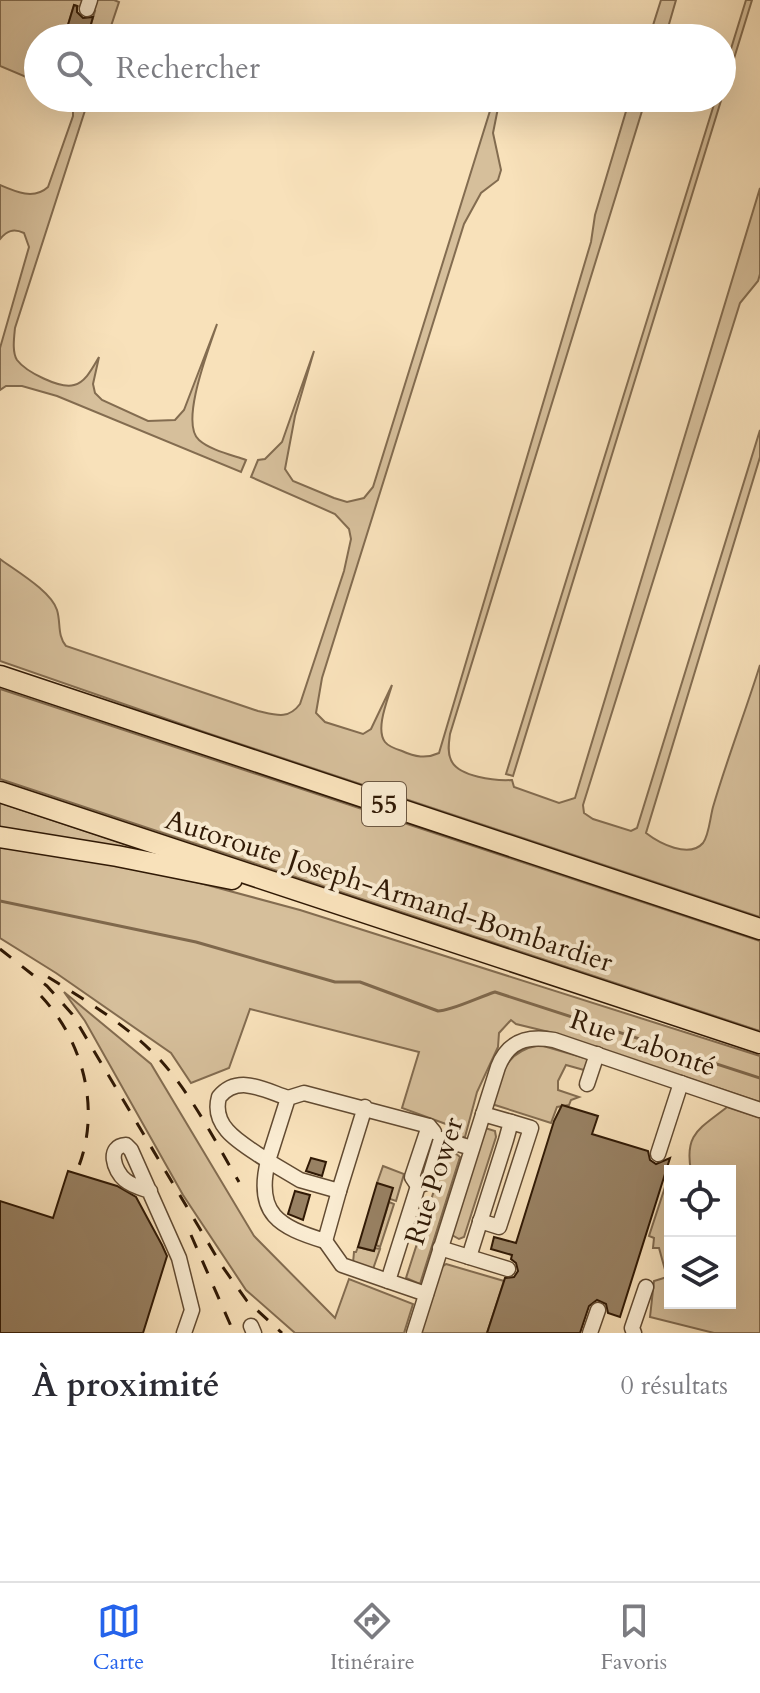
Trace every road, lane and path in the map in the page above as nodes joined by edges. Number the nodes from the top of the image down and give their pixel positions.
1 (0, 676) edge
2 (0, 792) edge
3 (0, 837) edge
4 (302, 892) junction
5 (760, 929) edge
6 (760, 1043) edge
7 (510, 1047) joint
8 (597, 1054) junction
9 (681, 1083) junction
10 (587, 1084) dead end
11 (288, 1098) junction
12 (365, 1107) junction
13 (760, 1110) edge
14 (483, 1114) junction
15 (511, 1122) junction
16 (429, 1126) junction
17 (441, 1139) junction
18 (472, 1148) junction
19 (658, 1154) dead end
20 (268, 1161) junction
21 (418, 1186) junction
22 (150, 1191) dead end
23 (339, 1191) junction
24 (480, 1221) junction
25 (325, 1241) junction
26 (440, 1248) junction
27 (469, 1257) junction
28 (508, 1269) dead end
29 (388, 1281) junction
30 (646, 1287) dead end
31 (426, 1294) junction
32 (598, 1310) dead end
33 (184, 1333) edge
34 (414, 1333) edge
35 (590, 1333) edge
36 (634, 1333) edge

1 - 5 highway, 55
2 - 4 highway, Autoroute Joseph-Armand-Bombardier
3 - 4 highway
4 - 6 highway, Autoroute Joseph-Armand-Bombardier
7 - 8 street, Rue Labonté
7 - 14 street, Rue Power
8 - 9 street, Rue Labonté
8 - 10 street
9 - 13 street, Rue Labonté
9 - 19 street
11 - 12 street
11 - 20 street
11 - 20 street
12 - 16 street
12 - 23 street
14 - 15 street
14 - 18 street, Rue Power
15 - 24 street
15 - 24 street
16 - 17 street
16 - 21 street
17 - 18 street
17 - 21 street
18 - 26 street, Rue Power
20 - 23 street
20 - 25 street
21 - 29 street
22 - 33 street
23 - 25 street
24 - 27 street
25 - 29 street
26 - 27 street
26 - 31 street, Rue Power
27 - 28 street
29 - 31 street
30 - 36 street
31 - 34 street, Rue Power
32 - 35 street

